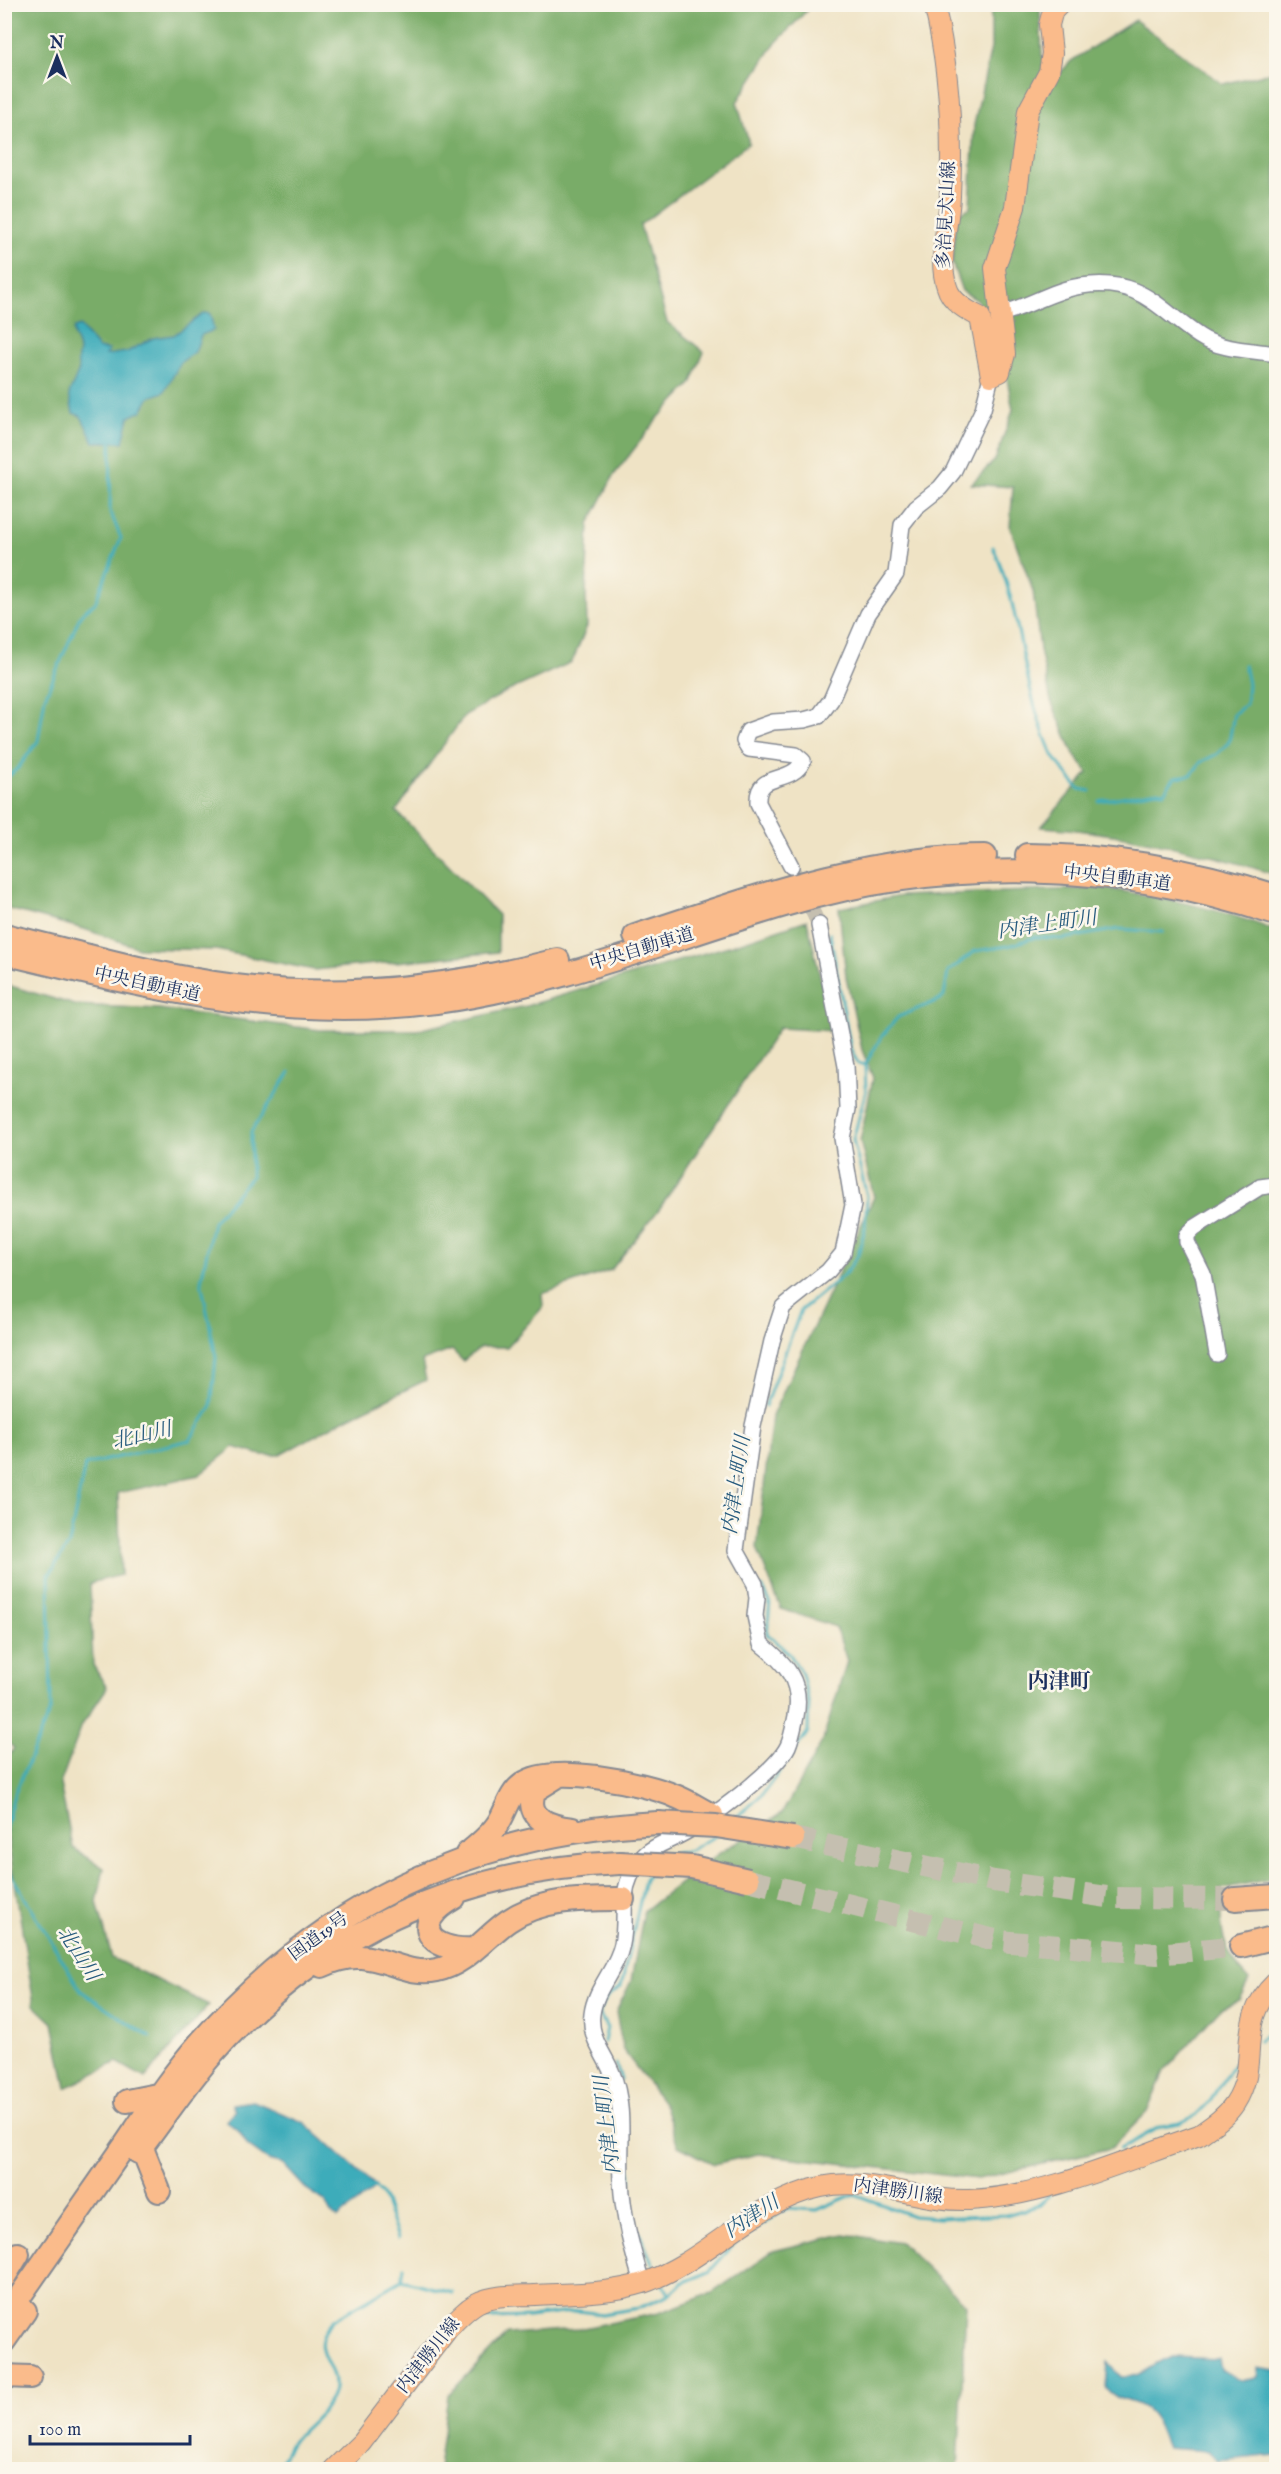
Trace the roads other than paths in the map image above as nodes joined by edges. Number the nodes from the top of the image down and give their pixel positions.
1 (934, 4) edge
2 (1059, 4) edge
3 (999, 314) junction
4 (1276, 351) edge
5 (991, 376) junction
6 (791, 866) tunnel mouth
7 (1276, 896) edge
8 (1276, 914) edge
9 (819, 925) tunnel mouth
10 (4, 935) edge
11 (4, 953) edge
12 (1276, 1188) edge
13 (1217, 1354) dead end
14 (559, 1776) junction
15 (712, 1815) junction
16 (577, 1830) junction
17 (793, 1838) tunnel mouth
18 (461, 1859) junction
19 (748, 1880) tunnel mouth
20 (478, 1884) junction
21 (1276, 1896) edge
22 (623, 1899) junction
23 (1235, 1899) tunnel mouth
24 (1276, 1937) edge
25 (1241, 1946) tunnel mouth
26 (474, 1949) junction
27 (1276, 1982) edge
28 (283, 1985) junction
29 (162, 2094) junction
30 (127, 2101) dead end
31 (142, 2148) junction
32 (159, 2191) dead end
33 (18, 2254) dead end
34 (4, 2277) edge
35 (642, 2283) junction
36 (4, 2319) edge
37 (4, 2341) edge
38 (4, 2376) edge
39 (30, 2377) dead end
40 (333, 2469) edge

1 - 5 main road, 多治見犬山線
2 - 3 main road
3 - 4 street
3 - 5 main road
5 - 6 street
7 - 10 highway, 中央自動車道
8 - 11 highway, 中央自動車道
9 - 15 street
12 - 13 street
14 - 15 highway
14 - 16 highway
14 - 18 highway
15 - 22 street
16 - 17 highway, 国道19号, bridge
16 - 18 highway, 国道19号
18 - 29 highway, 国道19号
19 - 20 highway, 国道19号, bridge
20 - 26 highway
20 - 28 highway, 国道19号
21 - 23 highway
22 - 26 highway
22 - 35 street
24 - 25 highway
26 - 28 highway
27 - 35 main road, 内津勝川線
28 - 31 highway, 国道19号
29 - 30 highway
29 - 36 highway, 国道19号
31 - 32 highway
31 - 37 highway, 国道19号
33 - 34 highway
35 - 40 main road, 内津勝川線
38 - 39 highway

